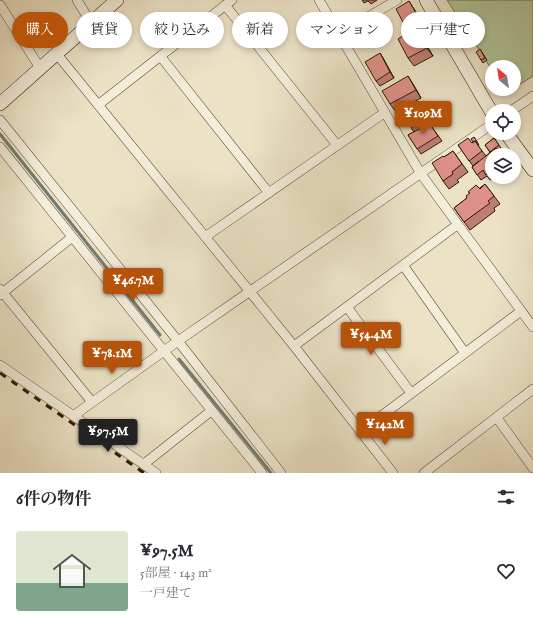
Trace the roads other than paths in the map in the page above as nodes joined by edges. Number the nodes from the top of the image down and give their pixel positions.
1 (77, 0) edge
2 (117, 0) edge
3 (319, 0) edge
4 (397, 0) edge
5 (426, 0) edge
6 (229, 3) edge
7 (0, 5) edge
8 (84, 12) edge
9 (103, 12) edge
10 (326, 12) edge
11 (377, 12) edge
12 (76, 36) edge
13 (347, 48) edge
14 (56, 53) junction
15 (161, 57) junction
16 (40, 68) junction
17 (533, 96) edge
18 (0, 104) edge
19 (98, 104) junction
20 (487, 104) edge
21 (521, 104) edge
22 (384, 114) junction
23 (0, 120) edge
24 (485, 129) edge
25 (511, 140) edge
26 (337, 145) junction
27 (0, 146) edge
28 (533, 170) edge
29 (421, 174) junction
30 (269, 193) junction
31 (457, 225) junction
32 (205, 237) junction
33 (71, 238) junction
34 (403, 265) junction
35 (1, 292) edge
36 (249, 292) junction
37 (347, 307) junction
38 (521, 311) junction
39 (533, 328) edge
40 (178, 341) junction
41 (294, 346) junction
42 (163, 352) junction
43 (465, 353) junction
44 (0, 365) edge
45 (533, 389) edge
46 (411, 393) junction
47 (92, 402) junction
48 (211, 411) junction
49 (73, 416) junction
50 (497, 418) junction
51 (360, 432) junction
52 (144, 464) junction
53 (533, 468) edge
54 (429, 471) edge
55 (156, 473) edge
56 (262, 473) edge
57 (281, 473) edge
58 (393, 473) edge

1 - 8 street
2 - 9 street
3 - 10 street
4 - 11 street
5 - 20 street
6 - 15 street
6 - 26 street
7 - 16 street
12 - 14 street
13 - 22 street
14 - 16 street
14 - 19 street
15 - 19 street
15 - 30 street
16 - 18 street
17 - 21 street
19 - 32 street
22 - 26 street
22 - 29 street
23 - 40 street
24 - 29 street
25 - 28 street
26 - 30 street
27 - 33 street
29 - 31 street
29 - 36 street
30 - 32 street
31 - 34 street
31 - 38 street
32 - 36 street
33 - 35 street
33 - 42 street
34 - 37 street
34 - 43 street
35 - 47 street
36 - 40 street
36 - 41 street
37 - 41 street
37 - 46 street
38 - 39 street
38 - 43 street
40 - 42 street
40 - 57 street
41 - 51 street
42 - 47 street
42 - 48 street
43 - 46 street
44 - 49 street
45 - 50 street
46 - 51 street
47 - 49 street
48 - 52 street
48 - 56 street
49 - 52 street
50 - 53 street
50 - 54 street
51 - 58 street
52 - 55 street

